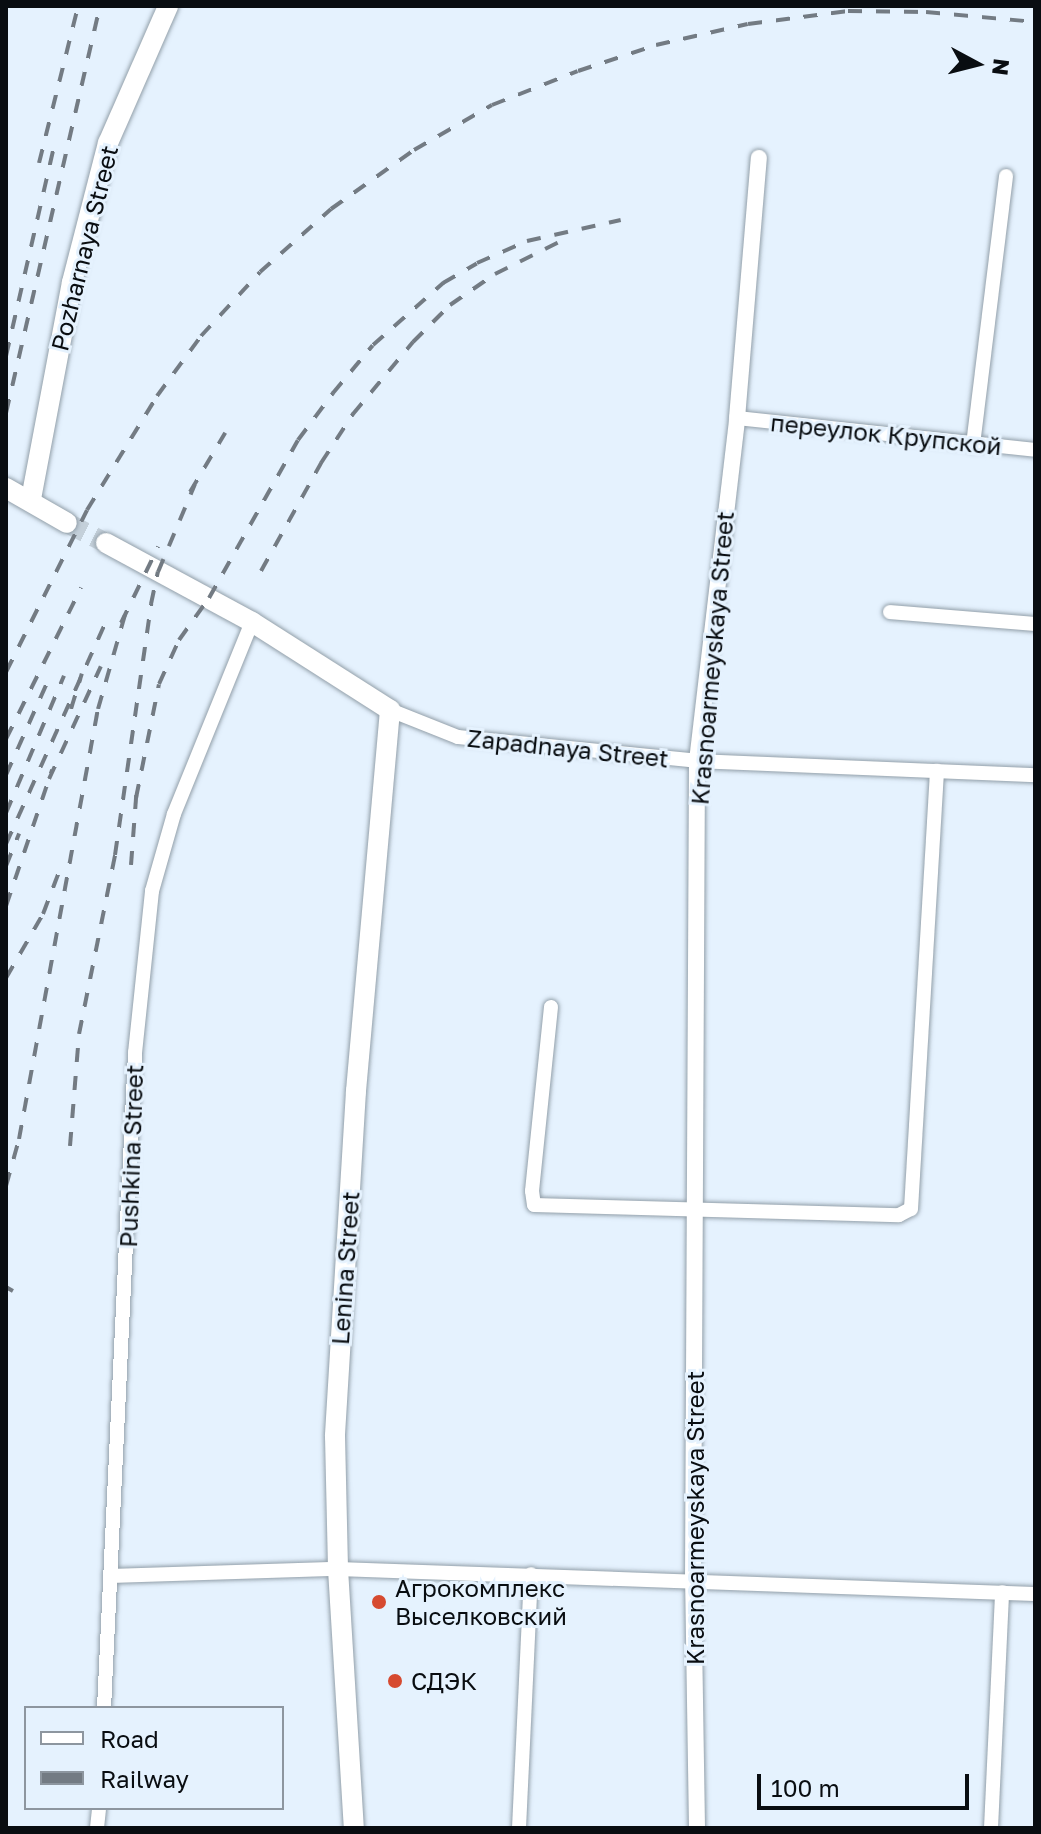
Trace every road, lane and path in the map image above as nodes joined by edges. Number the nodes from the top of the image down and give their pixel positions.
1 (168, 6) edge
2 (759, 158) dead end
3 (1006, 176) dead end
4 (737, 418) junction
5 (973, 445) junction
6 (1035, 450) edge
7 (6, 488) edge
8 (31, 499) junction
9 (67, 523) tunnel mouth
10 (106, 543) tunnel mouth
11 (890, 612) dead end
12 (252, 622) junction
13 (1035, 624) edge
14 (390, 710) junction
15 (697, 761) junction
16 (937, 771) junction
17 (1035, 775) edge
18 (551, 1007) dead end
19 (697, 1208) junction
20 (338, 1569) junction
21 (531, 1574) junction
22 (110, 1576) junction
23 (693, 1581) junction
24 (1002, 1592) junction
25 (1035, 1594) edge
26 (104, 1706) edge
27 (354, 1828) edge
28 (519, 1828) edge
29 (697, 1828) edge
30 (991, 1828) edge

1 - 8 main road, Pozharnaya Street
2 - 4 street, Krasnoarmeyskaya Street
3 - 5 street
4 - 5 street, переулок Крупской
4 - 15 street, Krasnoarmeyskaya Street
5 - 6 street, переулок Крупской
7 - 8 main road
8 - 9 main road
10 - 12 main road, Zapadnaya Street
11 - 13 street
12 - 14 main road, Zapadnaya Street
12 - 22 street, Pushkina Street
14 - 15 street, Zapadnaya Street
14 - 20 main road, Lenina Street
15 - 16 street, Zapadnaya Street
15 - 19 street, Krasnoarmeyskaya Street
16 - 17 street, Zapadnaya Street
16 - 19 street
18 - 19 street
19 - 23 street, Krasnoarmeyskaya Street
20 - 21 street
20 - 22 street
20 - 27 main road, Lenina Street
21 - 23 street
21 - 28 street
22 - 26 street, Pushkina Street
23 - 24 street
23 - 29 street, Krasnoarmeyskaya Street
24 - 25 street
24 - 30 street

